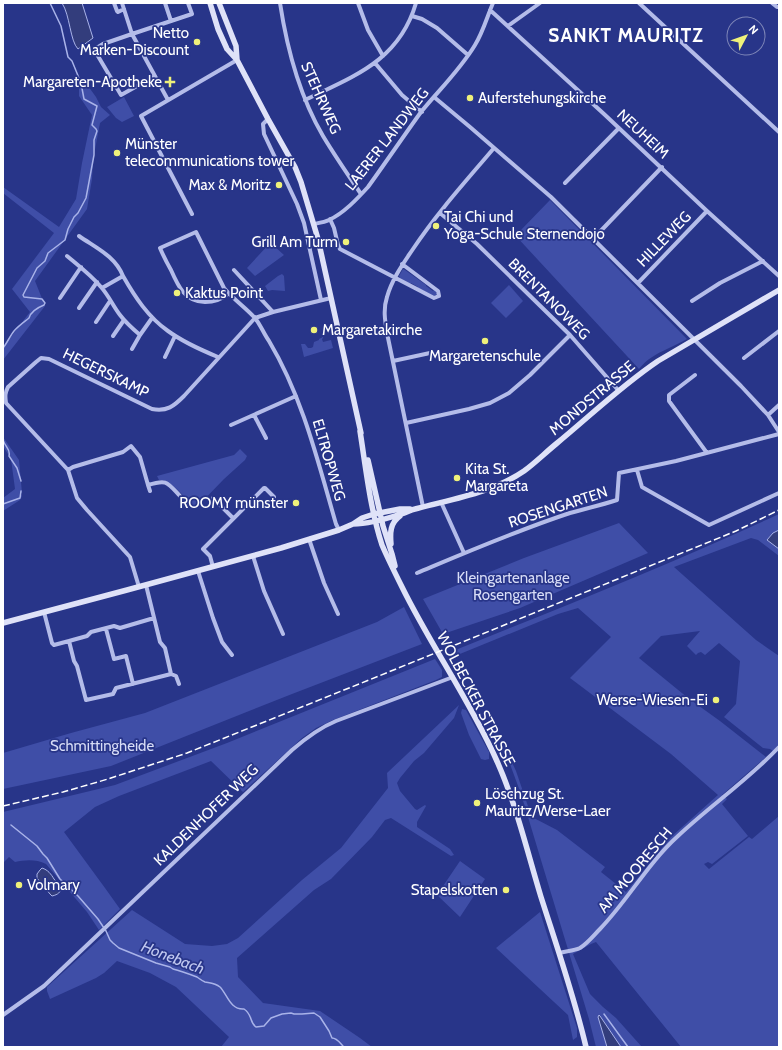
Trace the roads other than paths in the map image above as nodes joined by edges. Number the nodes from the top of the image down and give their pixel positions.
1 (114, 3) edge
2 (122, 3) edge
3 (165, 3) edge
4 (188, 3) edge
5 (210, 3) edge
6 (219, 3) edge
7 (280, 3) edge
8 (358, 3) edge
9 (416, 3) edge
10 (493, 3) edge
11 (540, 3) edge
12 (639, 3) edge
13 (772, 3) edge
14 (779, 7) edge
15 (124, 10) junction
16 (490, 10) junction
17 (412, 16) junction
18 (171, 21) junction
19 (508, 26) junction
20 (132, 34) junction
21 (383, 56) junction
22 (468, 56) junction
23 (237, 60) junction
24 (375, 63) junction
25 (155, 76) junction
26 (434, 98) junction
27 (168, 100) junction
28 (305, 100) junction
29 (422, 112) junction
30 (268, 119) junction
31 (619, 128) junction
32 (779, 132) edge
33 (494, 148) junction
34 (662, 167) junction
35 (565, 183) dead end
36 (361, 194) junction
37 (707, 211) junction
38 (440, 213) junction
39 (192, 214) dead end
40 (330, 219) junction
41 (314, 224) junction
42 (80, 236) dead end
43 (593, 239) junction
44 (67, 256) dead end
45 (763, 261) junction
46 (402, 264) junction
47 (80, 266) junction
48 (234, 270) dead end
49 (123, 276) junction
50 (779, 276) edge
51 (395, 277) junction
52 (97, 282) junction
53 (638, 283) junction
54 (102, 288) junction
55 (779, 290) edge
56 (228, 294) junction
57 (60, 298) dead end
58 (331, 298) junction
59 (321, 300) junction
60 (110, 301) junction
61 (692, 301) dead end
62 (79, 308) dead end
63 (273, 312) junction
64 (152, 318) junction
65 (255, 318) junction
66 (124, 320) junction
67 (96, 322) dead end
68 (779, 331) edge
69 (140, 335) junction
70 (113, 336) dead end
71 (175, 336) junction
72 (570, 336) junction
73 (694, 340) junction
74 (132, 349) dead end
75 (430, 353) dead end
76 (164, 357) dead end
77 (218, 358) junction
78 (744, 358) dead end
79 (393, 362) junction
80 (695, 375) dead end
81 (618, 390) junction
82 (296, 396) junction
83 (779, 405) edge
84 (768, 414) junction
85 (254, 415) junction
86 (406, 423) junction
87 (231, 425) dead end
88 (779, 433) edge
89 (266, 438) dead end
90 (707, 453) junction
91 (68, 470) junction
92 (638, 470) junction
93 (148, 485) junction
94 (150, 491) dead end
95 (779, 493) edge
96 (180, 496) dead end
97 (274, 497) dead end
98 (213, 498) dead end
99 (442, 502) junction
100 (423, 507) junction
101 (415, 509) junction
102 (377, 513) junction
103 (402, 514) junction
104 (234, 518) junction
105 (378, 520) junction
106 (354, 524) junction
107 (339, 530) junction
108 (310, 539) junction
109 (464, 553) junction
110 (392, 554) junction
111 (253, 556) junction
112 (213, 567) junction
113 (198, 571) junction
114 (417, 573) dead end
115 (396, 574) junction
116 (146, 584) junction
117 (139, 586) junction
118 (44, 612) junction
119 (338, 614) dead end
120 (154, 618) junction
121 (3, 623) edge
122 (106, 629) junction
123 (284, 634) dead end
124 (69, 641) junction
125 (232, 655) dead end
126 (172, 674) junction
127 (453, 677) junction
128 (133, 684) junction
129 (179, 684) dead end
130 (779, 747) edge
131 (559, 953) junction
132 (3, 1015) edge
133 (586, 1047) edge

1 - 15 street
2 - 15 street
3 - 18 street
4 - 18 street
5 - 23 main road, WOLBECKER STRASSE
6 - 23 main road, WOLBECKER STRASSE
7 - 28 street, STEHRWEG
8 - 21 street
9 - 17 street
10 - 16 street, LAERER LANDWEG
11 - 19 street
12 - 32 street
13 - 14 street
15 - 20 street
16 - 19 street, NEUHEIM
16 - 22 street, LAERER LANDWEG
17 - 21 street
17 - 22 street
18 - 20 street
19 - 31 street, NEUHEIM
20 - 25 street
20 - 25 street
21 - 24 street
22 - 26 street, LAERER LANDWEG
23 - 27 street
23 - 30 main road, WOLBECKER STRASSE
24 - 28 street
24 - 29 street
25 - 27 street
26 - 29 street, LAERER LANDWEG
26 - 33 street
27 - 39 street
28 - 36 street, STEHRWEG
29 - 36 street, LAERER LANDWEG
30 - 41 main road, WOLBECKER STRASSE
30 - 59 street
31 - 34 street, NEUHEIM
31 - 35 street
33 - 38 street
33 - 43 street
34 - 37 street, NEUHEIM
34 - 43 street
36 - 40 street, LAERER LANDWEG
37 - 45 street, NEUHEIM
37 - 53 street, HILLEWEG
38 - 46 street
38 - 72 street, BRENTANOWEG
40 - 41 street, LAERER LANDWEG
40 - 51 street
41 - 58 main road, WOLBECKER STRASSE
42 - 49 street
43 - 53 street
44 - 47 street
45 - 50 street, NEUHEIM
45 - 61 street
46 - 51 street
46 - 51 street
47 - 52 street
47 - 57 street
48 - 63 street
49 - 54 street
49 - 64 street
51 - 79 street
52 - 54 street
52 - 62 street
53 - 73 street
54 - 60 street
55 - 73 main road, MONDSTRASSE
56 - 56 street, ELTROPWEG
56 - 65 street, ELTROPWEG
58 - 59 street, HEGERSKAMP
58 - 102 main road, WOLBECKER STRASSE
59 - 63 street, HEGERSKAMP
60 - 66 street
60 - 67 street
63 - 65 street, HEGERSKAMP
64 - 69 street
64 - 71 street
65 - 77 street, HEGERSKAMP
65 - 82 street, ELTROPWEG
66 - 69 street
66 - 70 street
68 - 78 street
69 - 74 street
71 - 76 street
71 - 77 street
72 - 81 street, BRENTANOWEG
72 - 86 street
73 - 81 main road, MONDSTRASSE
73 - 84 street
75 - 79 street
77 - 91 street, HEGERSKAMP
79 - 86 street
80 - 90 street
81 - 99 main road, MONDSTRASSE
82 - 85 street
82 - 107 street, ELTROPWEG
83 - 84 street
84 - 88 street
85 - 87 street
85 - 89 street
86 - 100 street
88 - 90 street, ROSENGARTEN
90 - 92 street, ROSENGARTEN
91 - 93 street
91 - 117 street, HEGERSKAMP
92 - 95 street
92 - 109 street, ROSENGARTEN
93 - 94 street
93 - 96 street
97 - 104 street
98 - 104 street
99 - 100 main road, MONDSTRASSE
99 - 109 street
100 - 101 main road, MONDSTRASSE
101 - 102 main road, MONDSTRASSE
101 - 103 main road, MONDSTRASSE
102 - 105 main road, WOLBECKER STRASSE
102 - 106 main road
103 - 105 main road, MONDSTRASSE
103 - 110 main road
104 - 112 street
105 - 106 main road
105 - 110 main road, WOLBECKER STRASSE
105 - 115 main road, WOLBECKER STRASSE
106 - 107 main road
107 - 108 main road
108 - 111 main road
108 - 119 street
109 - 114 street, ROSENGARTEN
110 - 115 main road, WOLBECKER STRASSE
111 - 112 main road
111 - 123 street
112 - 113 main road
113 - 116 main road
113 - 125 street
115 - 127 main road, WOLBECKER STRASSE
116 - 117 main road
116 - 120 street
117 - 118 main road
118 - 121 main road
118 - 124 street
120 - 122 street
120 - 126 street
122 - 124 street
122 - 128 street
124 - 128 street
126 - 128 street
126 - 129 street
127 - 131 main road, WOLBECKER STRASSE
127 - 132 street, KALDENHOFER WEG
130 - 131 street, AM MOORESCH
131 - 133 main road, WOLBECKER STRASSE

